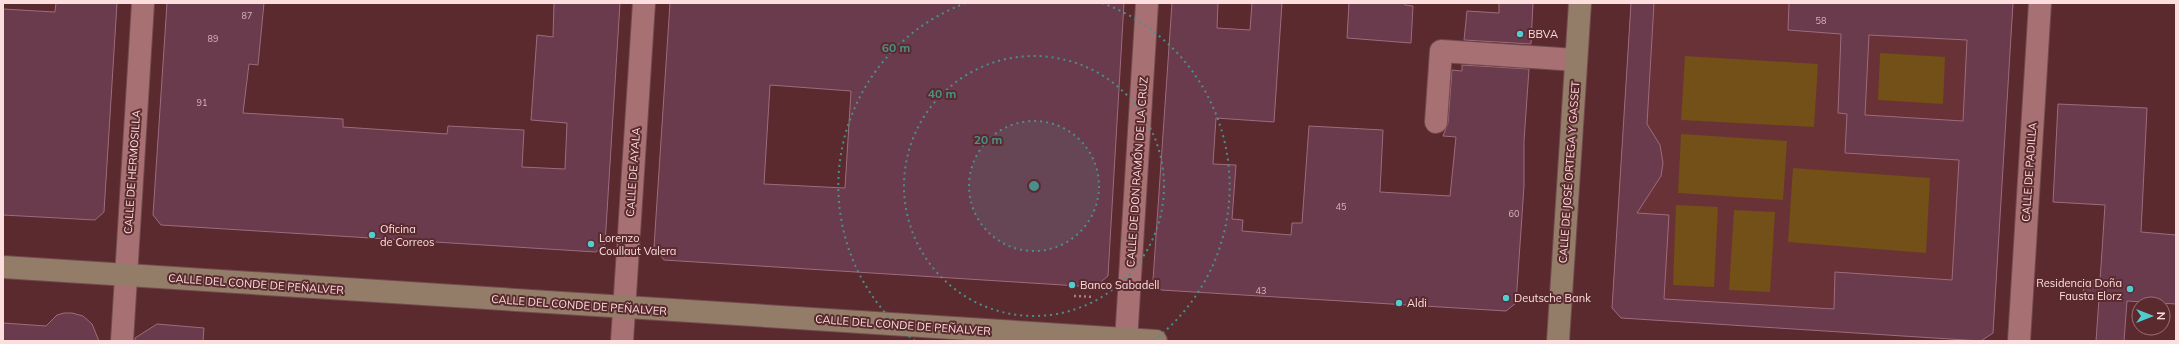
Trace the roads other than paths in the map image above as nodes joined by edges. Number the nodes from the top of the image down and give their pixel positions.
1 (143, 3) edge
2 (644, 3) edge
3 (1148, 3) edge
4 (1580, 3) edge
5 (2040, 3) edge
6 (1576, 60) junction
7 (1436, 122) dead end
8 (3, 267) edge
9 (126, 276) junction
10 (624, 307) junction
11 (1126, 340) edge
12 (122, 341) edge
13 (622, 341) edge
14 (1156, 341) edge
15 (1558, 341) edge
16 (2019, 341) edge

1 - 9 street, CALLE DE HERMOSILLA
2 - 10 street, CALLE DE AYALA
3 - 11 street, CALLE DE DON RAMÓN DE LA CRUZ
4 - 6 street, CALLE DE JOSÉ ORTEGA Y GASSET
5 - 16 street, CALLE DE PADILLA
6 - 7 street
6 - 15 street, CALLE DE JOSÉ ORTEGA Y GASSET
8 - 9 street, CALLE DEL CONDE DE PEÑALVER
9 - 10 street, CALLE DEL CONDE DE PEÑALVER
9 - 12 street, CALLE DE HERMOSILLA
10 - 11 street, CALLE DEL CONDE DE PEÑALVER
10 - 13 street, CALLE DE AYALA
11 - 14 street, CALLE DEL CONDE DE PEÑALVER

